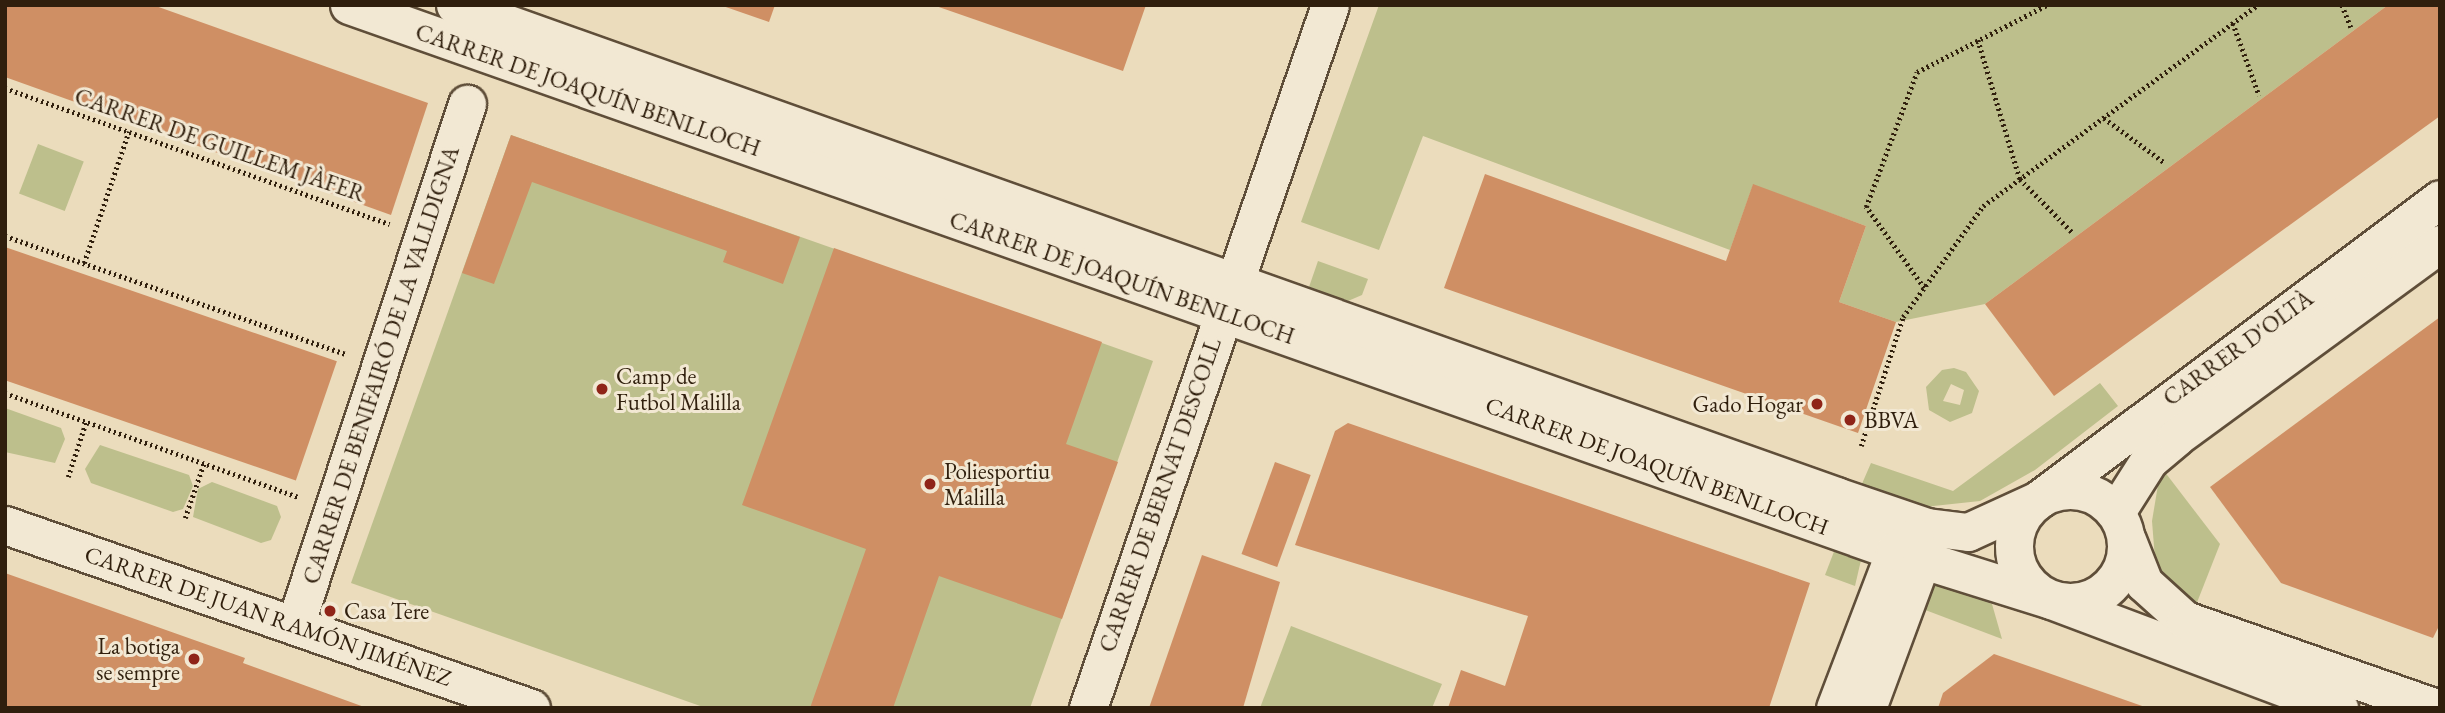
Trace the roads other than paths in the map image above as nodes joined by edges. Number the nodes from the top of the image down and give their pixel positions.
1 (349, 5) edge
2 (455, 5) edge
3 (1330, 5) edge
4 (467, 104) dead end
5 (2440, 199) edge
6 (2440, 244) edge
7 (1227, 297) junction
8 (2038, 500) junction
9 (5, 524) edge
10 (2121, 526) junction
11 (1915, 546) junction
12 (2052, 600) junction
13 (295, 625) junction
14 (478, 699) edge
15 (531, 708) edge
16 (1088, 708) edge
17 (1835, 708) edge
18 (1867, 708) edge
19 (2339, 708) edge
20 (2437, 708) edge

1 - 7 street, CARRER DE JOAQUÍN BENLLOCH
2 - 7 street, CARRER DE JOAQUÍN BENLLOCH
3 - 7 street, CARRER DE BERNAT DESCOLL
4 - 13 street, CARRER DE BENIFAIRÓ DE LA VALLDIGNA
5 - 8 street, CARRER D'OLTÀ
6 - 10 street, CARRER D'OLTÀ
7 - 11 street, CARRER DE JOAQUÍN BENLLOCH
7 - 16 street, CARRER DE BERNAT DESCOLL
8 - 10 street
8 - 11 street, CARRER DE JOAQUÍN BENLLOCH
8 - 12 street
9 - 13 street, CARRER DE JUAN RAMÓN JIMÉNEZ
10 - 12 street
10 - 20 street
11 - 12 street, CARRER DE JOAQUÍN BENLLOCH
11 - 17 street
11 - 18 street
12 - 19 street, CARRER DE JOAQUÍN BENLLOCH
13 - 14 street, CARRER DE JUAN RAMÓN JIMÉNEZ
14 - 15 street, CARRER DE JUAN RAMÓN JIMÉNEZ

